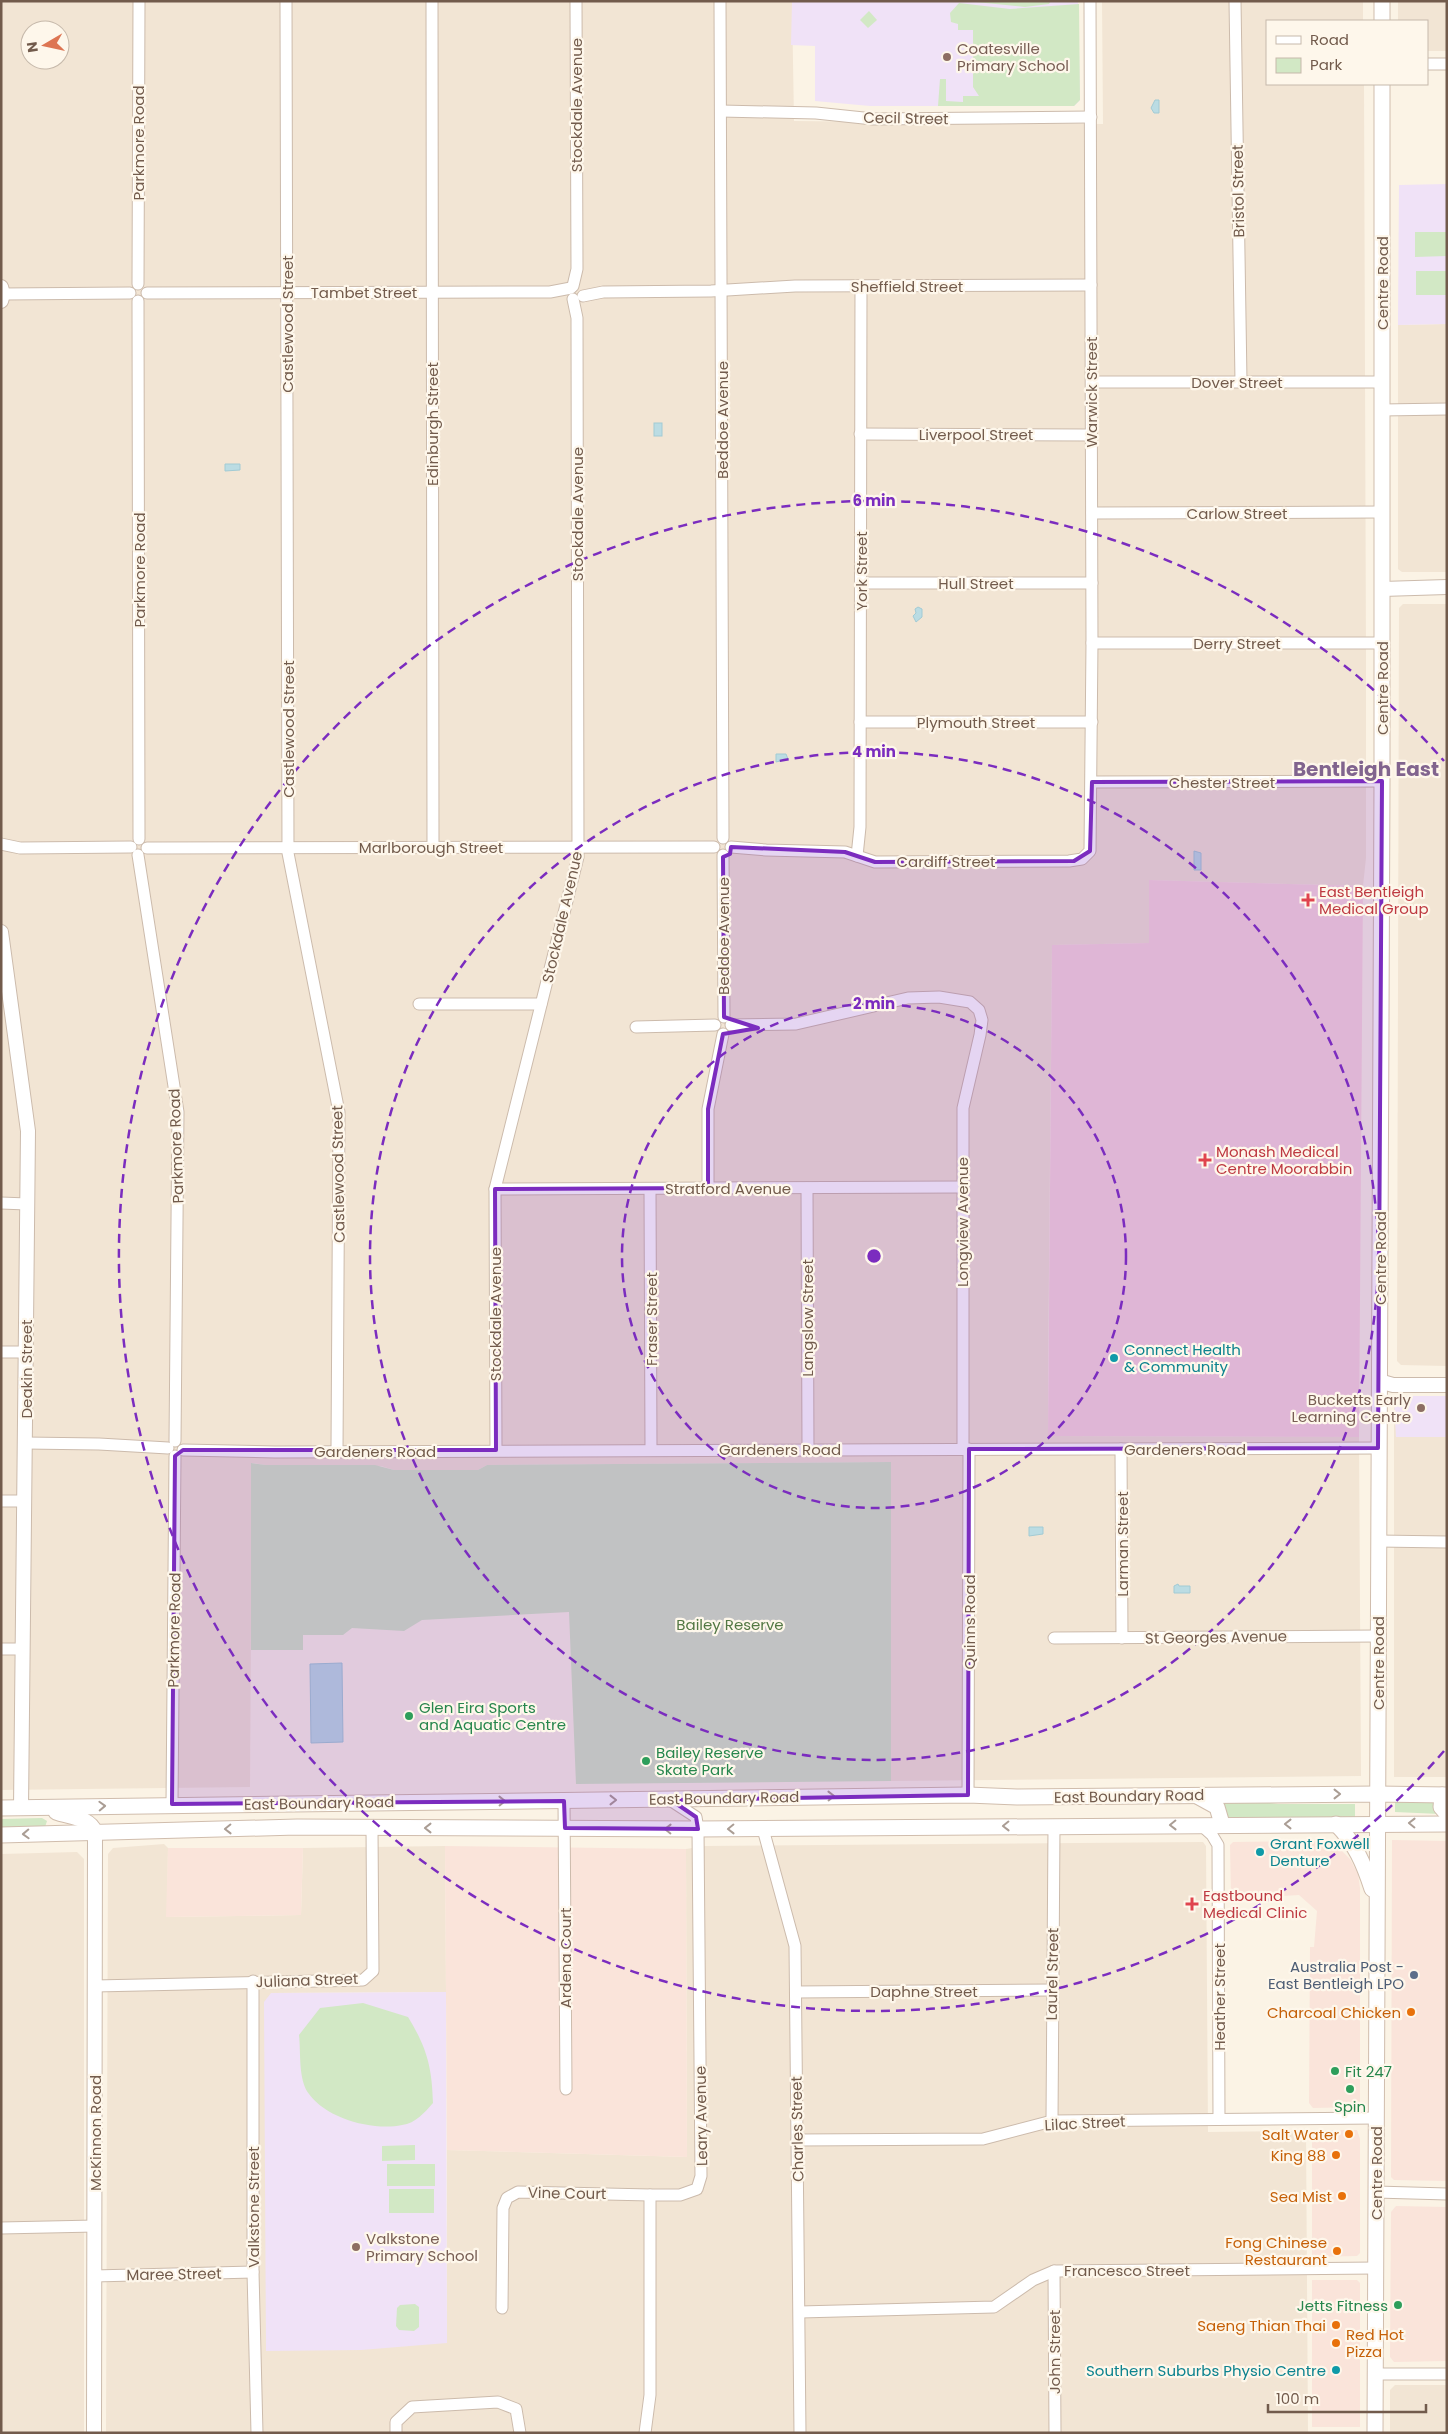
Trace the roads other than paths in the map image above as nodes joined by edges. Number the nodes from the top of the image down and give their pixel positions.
1 (139, 1) edge
2 (286, 1) edge
3 (432, 1) edge
4 (576, 1) edge
5 (720, 1) edge
6 (1090, 1) edge
7 (1235, 1) edge
8 (1382, 1) edge
9 (1382, 20) edge
10 (1428, 64) edge
11 (1447, 64) edge
12 (1382, 85) edge
13 (721, 111) junction
14 (1091, 117) junction
15 (861, 286) junction
16 (1091, 286) junction
17 (722, 290) junction
18 (432, 292) junction
19 (577, 292) junction
20 (136, 293) junction
21 (288, 293) junction
22 (2, 294) edge
23 (1241, 381) junction
24 (1092, 382) junction
25 (1382, 382) junction
26 (1382, 410) junction
27 (1447, 410) edge
28 (860, 434) junction
29 (1091, 435) junction
30 (1382, 512) junction
31 (1092, 513) junction
32 (861, 583) junction
33 (1092, 583) junction
34 (1447, 586) edge
35 (1382, 589) junction
36 (1092, 643) junction
37 (1382, 643) junction
38 (860, 722) junction
39 (1092, 722) junction
40 (1382, 781) junction
41 (1092, 782) junction
42 (727, 842) junction
43 (1, 844) edge
44 (578, 846) junction
45 (288, 847) junction
46 (433, 847) junction
47 (20, 848) junction
48 (139, 848) junction
49 (719, 851) junction
50 (1, 852) edge
51 (857, 856) junction
52 (1, 932) edge
53 (419, 1004) dead end
54 (541, 1004) junction
55 (728, 1021) junction
56 (636, 1027) dead end
57 (719, 1030) junction
58 (962, 1187) junction
59 (708, 1188) junction
60 (807, 1188) junction
61 (495, 1189) junction
62 (650, 1189) junction
63 (1, 1203) edge
64 (27, 1204) junction
65 (1, 1352) edge
66 (26, 1352) junction
67 (1447, 1378) edge
68 (1379, 1381) junction
69 (1447, 1385) edge
70 (25, 1443) junction
71 (1378, 1448) junction
72 (175, 1449) junction
73 (652, 1449) junction
74 (808, 1449) junction
75 (966, 1449) junction
76 (1121, 1449) junction
77 (496, 1450) junction
78 (337, 1451) junction
79 (1, 1501) edge
80 (24, 1501) junction
81 (1378, 1541) junction
82 (1447, 1542) edge
83 (1378, 1636) junction
84 (1054, 1638) dead end
85 (1122, 1638) junction
86 (1, 1649) edge
87 (22, 1649) junction
88 (1377, 1794) junction
89 (968, 1795) junction
90 (1194, 1795) junction
91 (1444, 1795) edge
92 (564, 1800) junction
93 (670, 1800) junction
94 (172, 1804) junction
95 (46, 1807) junction
96 (1, 1808) edge
97 (21, 1808) junction
98 (1447, 1814) edge
99 (1377, 1823) junction
100 (1200, 1824) junction
101 (1222, 1824) junction
102 (1336, 1824) junction
103 (1447, 1824) edge
104 (1054, 1826) junction
105 (372, 1828) junction
106 (565, 1828) junction
107 (763, 1829) junction
108 (698, 1830) junction
109 (95, 1832) junction
110 (51, 1833) junction
111 (1, 1835) edge
112 (1218, 1845) junction
113 (1376, 1903) junction
114 (253, 1981) junction
115 (95, 1986) junction
116 (1052, 1990) junction
117 (796, 1992) junction
118 (566, 2089) dead end
119 (1376, 2118) junction
120 (1219, 2119) junction
121 (1052, 2121) junction
122 (797, 2140) junction
123 (1376, 2192) junction
124 (650, 2194) junction
125 (1447, 2194) edge
126 (94, 2226) junction
127 (1, 2228) edge
128 (1376, 2268) junction
129 (1054, 2271) junction
130 (253, 2272) junction
131 (94, 2276) junction
132 (502, 2308) dead end
133 (800, 2312) junction
134 (1375, 2374) junction
135 (1447, 2374) edge
136 (94, 2433) edge
137 (257, 2433) edge
138 (396, 2433) edge
139 (520, 2433) edge
140 (645, 2433) edge
141 (800, 2433) edge
142 (1055, 2433) edge
143 (1375, 2433) edge

1 - 20 street, Parkmore Road
2 - 21 street, Castlewood Street
3 - 18 street, Edinburgh Street
4 - 19 street, Stockdale Avenue
5 - 13 street, Beddoe Avenue
6 - 14 street, Warwick Street
7 - 23 street, Bristol Street
8 - 9 main road
10 - 11 street
12 - 25 main road, Centre Road
13 - 14 street, Cecil Street
13 - 17 street, Beddoe Avenue
14 - 16 street, Warwick Street
15 - 16 street, Sheffield Street
15 - 17 street, Sheffield Street
15 - 28 street, York Street
16 - 24 street, Warwick Street
17 - 19 street, Tambet Street
17 - 42 street, Beddoe Avenue
18 - 19 street, Tambet Street
18 - 21 street, Tambet Street
18 - 46 street, Edinburgh Street
19 - 44 street, Stockdale Avenue
20 - 21 street, Tambet Street
20 - 22 street
20 - 48 street, Parkmore Road
21 - 45 street, Castlewood Street
23 - 24 street, Dover Street
23 - 25 street, Dover Street
24 - 29 street, Warwick Street
25 - 26 main road, Centre Road
26 - 27 street
26 - 30 main road, Centre Road
28 - 29 street, Liverpool Street
28 - 32 street, York Street
29 - 31 street, Warwick Street
30 - 31 street, Carlow Street
30 - 35 main road, Centre Road
31 - 33 street, Warwick Street
32 - 33 street, Hull Street
32 - 38 street, York Street
33 - 36 street, Warwick Street
34 - 35 street
35 - 37 main road, Centre Road
36 - 37 street, Derry Street
36 - 39 street, Warwick Street
37 - 40 main road, Centre Road
38 - 39 street, Plymouth Street
38 - 51 street, York Street
39 - 41 street, Warwick Street
40 - 41 street, Chester Street
40 - 68 main road, Centre Road
41 - 51 street, Cardiff Street
42 - 49 street
42 - 51 street, Cardiff Street
43 - 47 street, Marlborough Street
44 - 46 street, Marlborough Street
44 - 49 street, Marlborough Street
44 - 54 street, Stockdale Avenue
45 - 46 street, Marlborough Street
45 - 48 street, Marlborough Street
45 - 78 street, Castlewood Street
47 - 48 street, Marlborough Street
47 - 50 street, Marlborough Street
48 - 72 street, Parkmore Road
49 - 55 street, Beddoe Avenue
52 - 64 street, Deakin Street
53 - 54 street
54 - 61 street, Stockdale Avenue
55 - 57 street
55 - 58 street, Longview Avenue
56 - 57 street
57 - 59 street
58 - 60 street, Stratford Avenue
58 - 75 street, Longview Avenue
59 - 60 street, Stratford Avenue
59 - 62 street, Stratford Avenue
60 - 74 street, Langslow Street
61 - 62 street, Stratford Avenue
61 - 77 street, Stockdale Avenue
62 - 73 street, Fraser Street
63 - 64 street
64 - 66 street, Deakin Street
65 - 66 street
66 - 70 street, Deakin Street
67 - 68 street
68 - 69 street
68 - 71 main road, Centre Road
70 - 72 street, Gardeners Road
70 - 80 street, Deakin Street
71 - 76 street, Gardeners Road
71 - 81 main road, Centre Road
72 - 78 street, Gardeners Road
72 - 94 street, Parkmore Road
73 - 74 street, Gardeners Road
73 - 77 street, Gardeners Road
74 - 75 street, Gardeners Road
75 - 76 street, Gardeners Road
75 - 89 street, Quinns Road
76 - 85 street, Larman Street
77 - 78 street, Gardeners Road
79 - 80 street
80 - 87 street, Deakin Street
81 - 82 street
81 - 83 main road, Centre Road
83 - 85 street, St Georges Avenue
83 - 88 main road, Centre Road
84 - 85 street, St Georges Avenue
86 - 87 street
87 - 97 street, Deakin Street
90 -> 88 main road, East Boundary Road
88 - 91 main road, East Boundary Road
88 - 99 main road, Centre Road
89 - 90 main road, East Boundary Road
93 -> 89 main road, East Boundary Road
90 - 101 main road
91 - 98 main road
92 -> 93 main road, East Boundary Road
94 -> 92 main road, East Boundary Road
92 - 106 street, Ardena Court
93 - 108 street
95 -> 94 main road, East Boundary Road
95 - 97 main road, East Boundary Road
95 - 109 main road
95 - 110 main road
96 - 97 main road, East Boundary Road
99 - 102 main road, East Boundary Road
103 -> 99 main road, East Boundary Road
99 - 113 main road, Centre Road
100 - 101 main road, East Boundary Road
100 -> 104 main road, East Boundary Road
100 - 112 street
102 -> 101 main road, East Boundary Road
101 - 112 street, Heather Street
102 - 113 main road
104 -> 107 main road, East Boundary Road
104 - 116 street, Laurel Street
106 -> 105 main road, East Boundary Road
105 -> 109 main road, East Boundary Road
105 - 114 street, Juliana Street
108 -> 106 main road, East Boundary Road
106 - 118 street, Ardena Court
107 -> 108 main road, East Boundary Road
107 - 117 street, Charles Street
108 - 124 street, Leary Avenue
109 - 110 main road, East Boundary Road
109 - 115 street, McKinnon Road
110 -> 111 main road, East Boundary Road
112 - 120 street, Heather Street
113 - 119 main road, Centre Road
114 - 115 street, Juliana Street
114 - 130 street, Valkstone Street
115 - 126 street, McKinnon Road
116 - 117 street, Daphne Street
116 - 121 street, Laurel Street
117 - 122 street, Charles Street
119 - 120 street, Lilac Street
119 - 123 main road, Centre Road
120 - 121 street, Lilac Street
121 - 122 street, Lilac Street
122 - 133 street, Charles Street
123 - 125 street
123 - 128 main road, Centre Road
124 - 132 street, Vine Court
124 - 140 street
126 - 127 street
126 - 131 street, McKinnon Road
128 - 129 street, Francesco Street
128 - 134 main road, Centre Road
129 - 133 street, Francesco Street
129 - 142 street, John Street
130 - 131 street, Maree Street
130 - 137 street, Valkstone Street
131 - 136 street, McKinnon Road
133 - 141 street, Charles Street
134 - 135 street
134 - 143 main road, Centre Road
138 - 139 street

